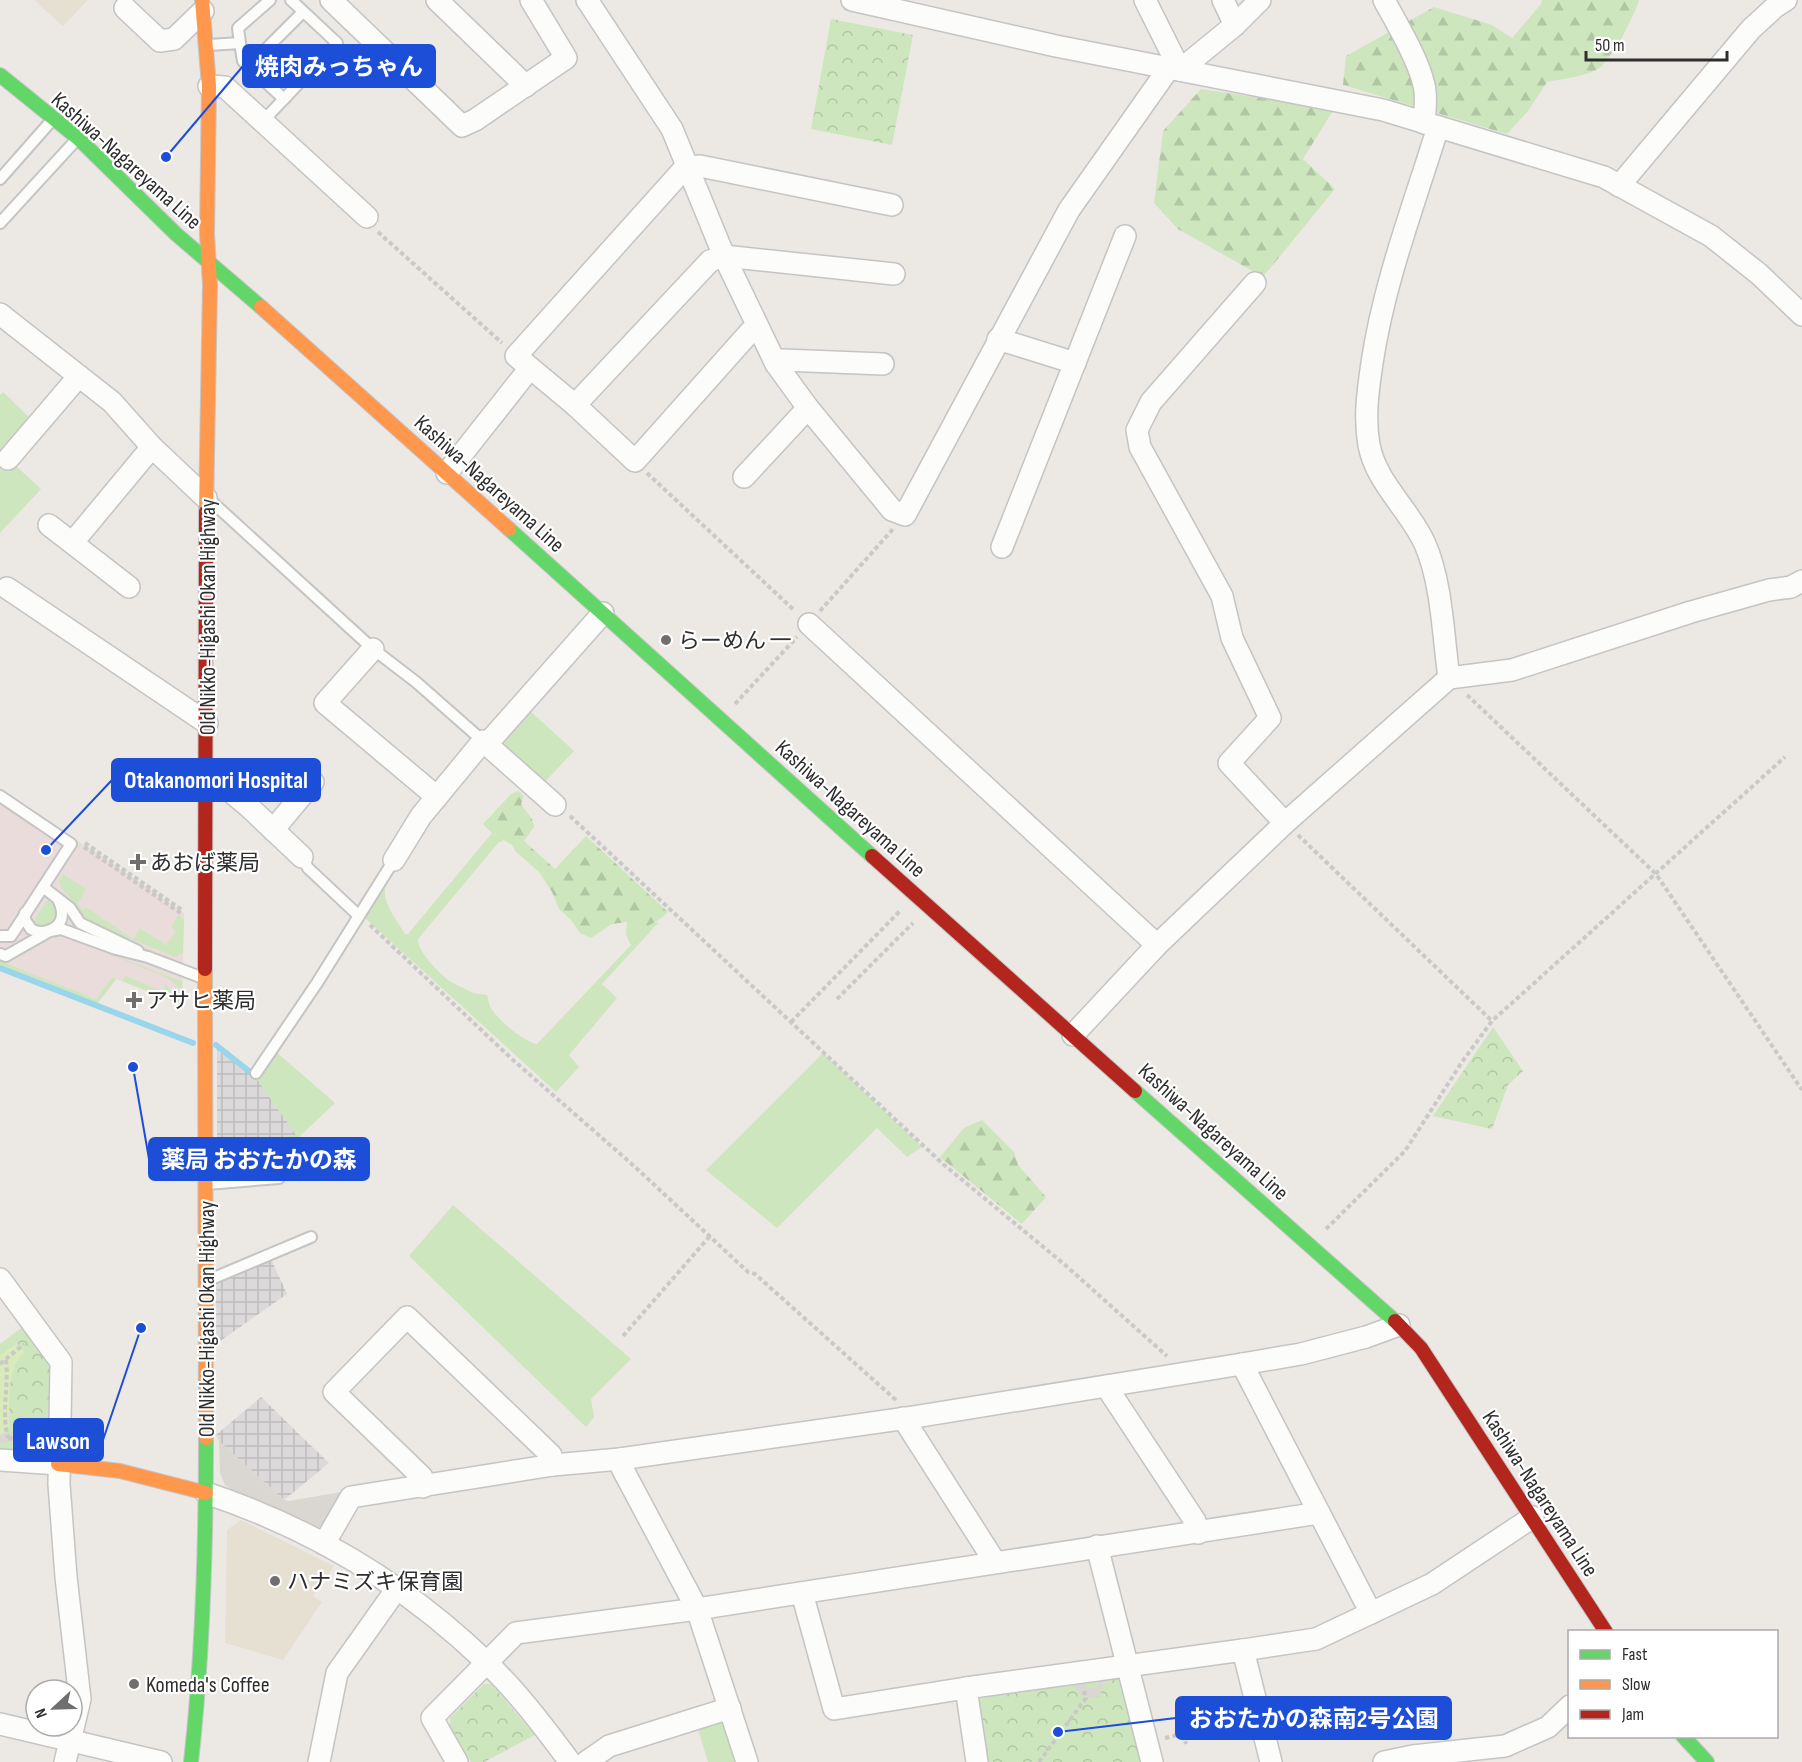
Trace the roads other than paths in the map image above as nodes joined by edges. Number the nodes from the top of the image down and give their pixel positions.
1 (270, 0) edge
2 (291, 0) edge
3 (331, 0) edge
4 (437, 0) edge
5 (531, 0) edge
6 (587, 0) edge
7 (852, 0) edge
8 (1145, 0) edge
9 (1223, 0) edge
10 (1260, 0) edge
11 (1384, 0) edge
12 (1786, 0) edge
13 (202, 6) edge
14 (125, 8) dead end
15 (303, 12) junction
16 (1235, 25) junction
17 (240, 43) junction
18 (206, 45) junction
19 (249, 66) junction
20 (1174, 69) junction
21 (0, 75) edge
22 (209, 86) junction
23 (526, 86) junction
24 (284, 99) junction
25 (53, 118) junction
26 (263, 121) junction
27 (1431, 125) junction
28 (78, 138) junction
29 (688, 167) junction
30 (0, 179) edge
31 (1619, 186) junction
32 (892, 205) dead end
33 (367, 217) road end
34 (0, 223) edge
35 (1125, 236) dead end
36 (724, 256) junction
37 (208, 261) junction
38 (894, 274) dead end
39 (1255, 283) dead end
40 (1802, 315) edge
41 (5, 321) edge
42 (758, 328) junction
43 (998, 339) junction
44 (523, 362) junction
45 (1075, 363) junction
46 (776, 364) junction
47 (883, 364) dead end
48 (79, 376) junction
49 (575, 405) junction
50 (808, 408) junction
51 (152, 447) junction
52 (8, 459) dead end
53 (447, 473) junction
54 (744, 477) dead end
55 (207, 498) junction
56 (49, 525) dead end
57 (73, 542) junction
58 (1002, 547) dead end
59 (129, 587) dead end
60 (7, 588) dead end
61 (1798, 588) edge
62 (603, 613) junction
63 (809, 624) road end
64 (373, 649) junction
65 (1449, 678) junction
66 (207, 723) junction
67 (485, 742) junction
68 (207, 772) junction
69 (313, 782) dead end
70 (0, 796) edge
71 (437, 797) junction
72 (555, 805) road end
73 (1285, 823) junction
74 (273, 830) junction
75 (302, 857) joint
76 (394, 860) joint
77 (43, 887) junction
78 (58, 898) junction
79 (25, 913) junction
80 (359, 916) junction
81 (50, 931) junction
82 (0, 936) edge
83 (1156, 945) junction
84 (0, 954) edge
85 (148, 957) junction
86 (206, 979) junction
87 (1073, 1035) junction
88 (256, 1073) dead end
89 (279, 1178) dead end
90 (206, 1184) junction
91 (311, 1237) dead end
92 (0, 1278) edge
93 (206, 1281) junction
94 (1399, 1325) junction
95 (1242, 1364) junction
96 (1106, 1386) junction
97 (909, 1417) junction
98 (620, 1459) junction
99 (0, 1460) edge
100 (58, 1464) junction
101 (553, 1465) junction
102 (423, 1487) junction
103 (206, 1493) junction
104 (1319, 1513) junction
105 (1533, 1517) junction
106 (1197, 1533) junction
107 (324, 1544) junction
108 (1097, 1546) junction
109 (995, 1562) junction
110 (398, 1587) junction
111 (802, 1593) junction
112 (697, 1609) junction
113 (1371, 1613) junction
114 (1605, 1630) edge
115 (1243, 1650) junction
116 (487, 1662) junction
117 (1128, 1667) junction
118 (966, 1688) junction
119 (730, 1708) junction
120 (1568, 1708) edge
121 (0, 1724) edge
122 (1684, 1738) edge
123 (70, 1740) junction
124 (1150, 1753) edge
125 (1506, 1754) edge
126 (65, 1762) edge
127 (161, 1762) edge
128 (191, 1762) edge
129 (319, 1762) edge
130 (457, 1762) edge
131 (570, 1762) edge
132 (586, 1762) edge
133 (747, 1762) edge
134 (977, 1762) edge
135 (1271, 1762) edge
136 (1384, 1762) edge
137 (1707, 1762) edge

1 - 17 lane
2 - 15 lane
3 - 23 street
4 - 23 street
5 - 23 street
6 - 29 street
7 - 20 street
8 - 20 street
9 - 16 street
10 - 16 street
11 - 27 street
12 - 31 street
13 - 14 street
13 - 18 main road, Old Nikko-Higashi Okan Highway
15 - 19 lane
15 - 24 lane
16 - 20 street
17 - 18 lane
17 - 19 lane
18 - 22 main road, Old Nikko-Higashi Okan Highway
19 - 24 lane
20 - 27 street
20 - 43 street
21 - 25 main road, Kashiwa-Nagareyama Line
22 - 26 street
22 - 37 main road, Old Nikko-Higashi Okan Highway
24 - 26 lane
25 - 28 main road, Kashiwa-Nagareyama Line
25 - 30 lane
26 - 33 street
27 - 31 street
27 - 65 street
28 - 34 lane
28 - 37 main road, Kashiwa-Nagareyama Line
29 - 32 street
29 - 36 street
29 - 44 street
31 - 40 street
35 - 45 street
36 - 38 street
36 - 42 street
36 - 49 street
37 - 53 main road, Kashiwa-Nagareyama Line
37 - 55 main road, Old Nikko-Higashi Okan Highway
39 - 73 street
41 - 48 street
42 - 46 street
42 - 49 street
43 - 45 street
43 - 50 street
44 - 49 street
44 - 53 street
45 - 58 street
46 - 47 street
46 - 50 street
48 - 51 street
48 - 52 street
50 - 54 street
51 - 55 street
51 - 57 street
53 - 62 main road, Kashiwa-Nagareyama Line
55 - 64 lane
55 - 66 main road, Old Nikko-Higashi Okan Highway
56 - 57 street
57 - 59 street
60 - 66 street
61 - 65 street
62 - 67 street
62 - 87 main road, Kashiwa-Nagareyama Line
63 - 83 street
64 - 67 lane
64 - 71 street
65 - 73 street
66 - 68 main road, Old Nikko-Higashi Okan Highway
67 - 71 street
67 - 72 street
68 - 74 street
68 - 86 main road, Old Nikko-Higashi Okan Highway
69 - 74 street
70 - 77 lane
71 - 76 street
73 - 83 street
74 - 75 street
75 - 80 lane
76 - 80 lane
77 - 78 lane
77 - 79 lane
78 - 81 lane
78 - 85 lane
79 - 81 lane
79 - 82 lane
80 - 88 lane
81 - 84 lane
81 - 85 lane
83 - 87 street
85 - 86 lane
86 - 90 main road, Old Nikko-Higashi Okan Highway
87 - 94 main road, Kashiwa-Nagareyama Line
89 - 90 lane
90 - 93 main road, Old Nikko-Higashi Okan Highway
91 - 93 lane
92 - 100 street
93 - 103 main road, Old Nikko-Higashi Okan Highway
94 - 95 street
94 - 105 main road, Kashiwa-Nagareyama Line
95 - 96 street
95 - 104 street
96 - 97 street
96 - 106 street
97 - 98 street
97 - 109 street
98 - 101 street
98 - 112 street
99 - 100 street
100 - 103 main road
100 - 123 street
101 - 102 street
101 - 102 street
102 - 107 street
103 - 107 street
103 - 128 main road, Old Nikko-Higashi Okan Highway
104 - 106 street
104 - 113 street
105 - 113 street
105 - 114 main road, Kashiwa-Nagareyama Line
106 - 108 street
107 - 110 street
108 - 109 street
108 - 117 street
109 - 111 street
110 - 116 street
110 - 129 street
111 - 112 street
111 - 118 street
112 - 116 street
112 - 119 street
113 - 115 street
115 - 117 street
115 - 135 street
116 - 130 street
116 - 131 street
117 - 118 street
117 - 124 street
118 - 134 street
119 - 132 street
119 - 133 street
120 - 125 street
121 - 123 street
122 - 137 main road
123 - 126 street
123 - 127 street
125 - 136 street

